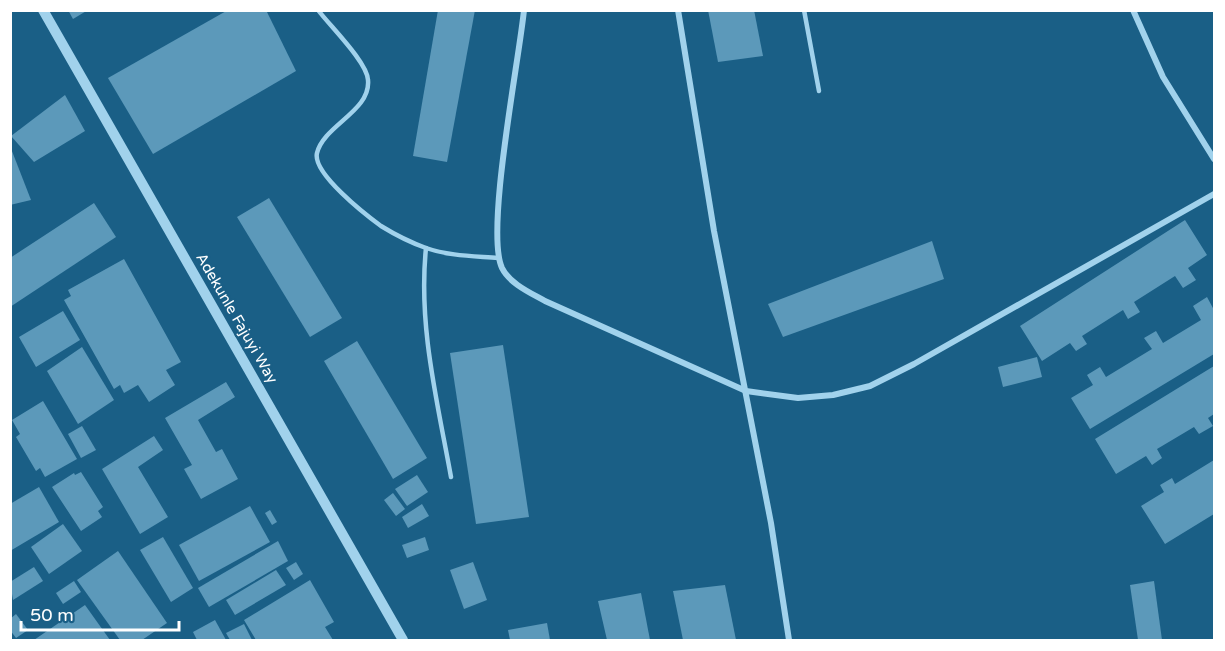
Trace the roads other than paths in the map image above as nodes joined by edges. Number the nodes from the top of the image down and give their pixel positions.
1 (43, 10) edge
2 (318, 10) edge
3 (524, 10) edge
4 (678, 10) edge
5 (804, 10) edge
6 (1133, 10) edge
7 (819, 91) dead end
8 (1215, 159) edge
9 (1215, 194) edge
10 (426, 248) junction
11 (498, 258) junction
12 (746, 391) junction
13 (451, 477) dead end
14 (403, 640) edge
15 (789, 640) edge

1 - 14 street, Adekunle Fajuyi Way
2 - 10 lane
3 - 11 street
4 - 12 street
5 - 7 lane
6 - 8 street
9 - 12 street
10 - 11 lane
10 - 13 lane
11 - 12 street
12 - 15 street

